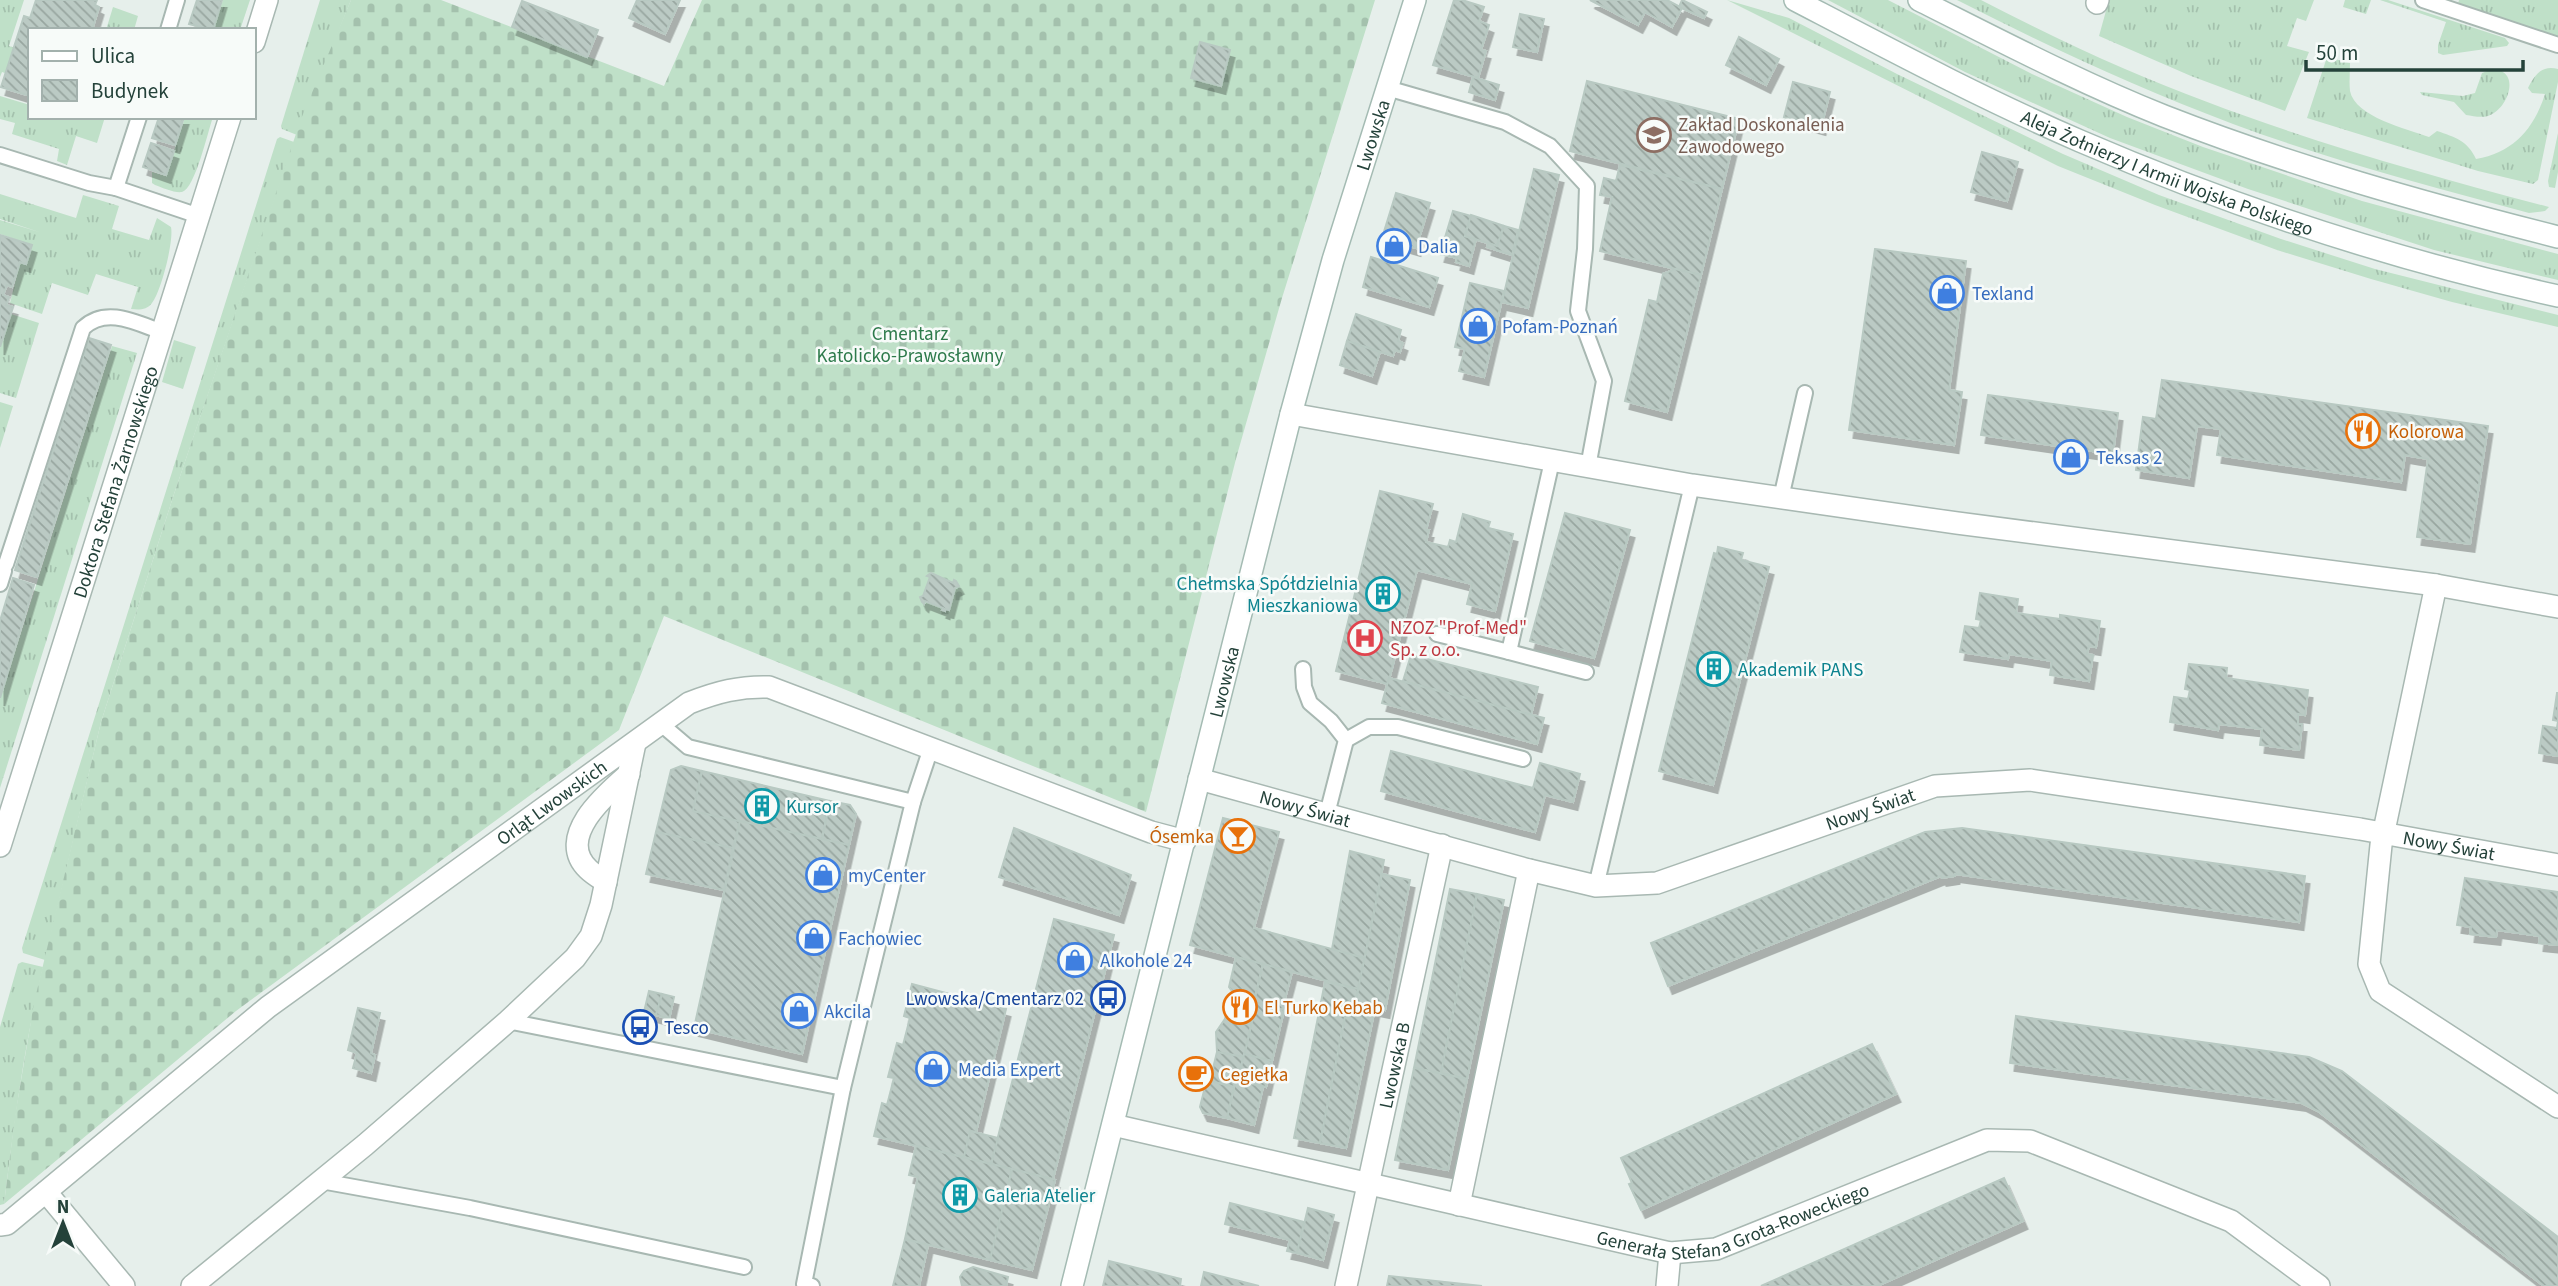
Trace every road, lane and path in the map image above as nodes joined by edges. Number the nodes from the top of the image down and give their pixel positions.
1 (177, 0) edge
2 (267, 0) edge
3 (1415, 0) edge
4 (1795, 0) edge
5 (1919, 0) edge
6 (2423, 0) edge
7 (169, 28) edge
8 (256, 36) edge
9 (2558, 45) edge
10 (1387, 88) junction
11 (138, 119) edge
12 (229, 119) edge
13 (0, 155) edge
14 (116, 188) junction
15 (199, 216) junction
16 (2558, 237) edge
17 (2558, 296) edge
18 (162, 332) junction
19 (1805, 393) dead end
20 (1291, 414) junction
21 (1552, 461) junction
22 (1588, 467) junction
23 (1692, 485) junction
24 (1781, 498) junction
25 (4, 573) edge
26 (2436, 585) junction
27 (2558, 607) edge
28 (1437, 634) dead end
29 (1509, 652) junction
30 (1303, 669) dead end
31 (1586, 672) dead end
32 (661, 723) junction
33 (1346, 740) junction
34 (635, 743) junction
35 (931, 748) junction
36 (1523, 759) dead end
37 (629, 774) junction
38 (1199, 779) junction
39 (914, 802) junction
40 (6, 806) edge
41 (1327, 814) junction
42 (2384, 832) junction
43 (1185, 841) junction
44 (1442, 845) junction
45 (0, 846) edge
46 (2558, 864) edge
47 (1529, 870) junction
48 (606, 882) junction
49 (1596, 886) junction
50 (508, 1021) junction
51 (844, 1088) junction
52 (2558, 1107) edge
53 (1113, 1125) junction
54 (321, 1181) junction
55 (1370, 1185) junction
56 (46, 1192) junction
57 (1459, 1205) junction
58 (0, 1225) edge
59 (1670, 1253) junction
60 (744, 1268) dead end
61 (124, 1286) edge
62 (192, 1286) edge
63 (812, 1286) edge
64 (1072, 1286) edge
65 (1346, 1286) edge
66 (1667, 1286) edge
67 (2319, 1286) edge

1 - 7 lane
2 - 8 street
3 - 10 street, Lwowska
4 - 17 street, Aleja Żołnierzy I Armii Wojska Polskiego
5 - 16 street
6 - 9 lane
10 - 20 street, Lwowska
10 - 22 lane
11 - 14 lane
12 - 15 street, Doktora Stefana Żarnowskiego
13 - 14 lane
14 - 15 lane
15 - 18 street, Doktora Stefana Żarnowskiego
18 - 25 lane
18 - 40 street, Doktora Stefana Żarnowskiego
19 - 24 lane
20 - 21 street
20 - 38 street, Lwowska
21 - 22 street
21 - 29 lane
22 - 23 street
23 - 24 street
23 - 49 lane
24 - 26 street
26 - 27 street
26 - 42 street
28 - 29 lane
29 - 31 lane
30 - 33 lane
32 - 34 street, Orląt Lwowskich
32 - 35 street, Orląt Lwowskich
32 - 39 lane
33 - 36 lane
33 - 41 lane
34 - 37 street
34 - 56 street, Orląt Lwowskich
35 - 39 lane
35 - 43 street, Orląt Lwowskich
37 - 48 street
37 - 48 street
38 - 41 street, Nowy Świat
38 - 43 street, Lwowska
39 - 51 lane
40 - 45 street, Doktora Stefana Żarnowskiego
41 - 44 street, Nowy Świat
42 - 46 street, Nowy Świat
42 - 49 street, Nowy Świat
42 - 52 street
43 - 53 street, Lwowska
44 - 47 street, Nowy Świat
44 - 55 street, Lwowska B
47 - 49 street, Nowy Świat
47 - 57 street
48 - 50 street
50 - 51 lane
50 - 54 street
51 - 63 lane
53 - 55 street, Generała Stefana Grota-Roweckiego
53 - 64 street, Lwowska
54 - 60 lane
54 - 62 street
55 - 57 street, Generała Stefana Grota-Roweckiego
55 - 65 street, Lwowska B
56 - 58 street, Orląt Lwowskich
56 - 61 street
57 - 59 street, Generała Stefana Grota-Roweckiego
59 - 66 street
59 - 67 street, Generała Stefana Grota-Roweckiego

